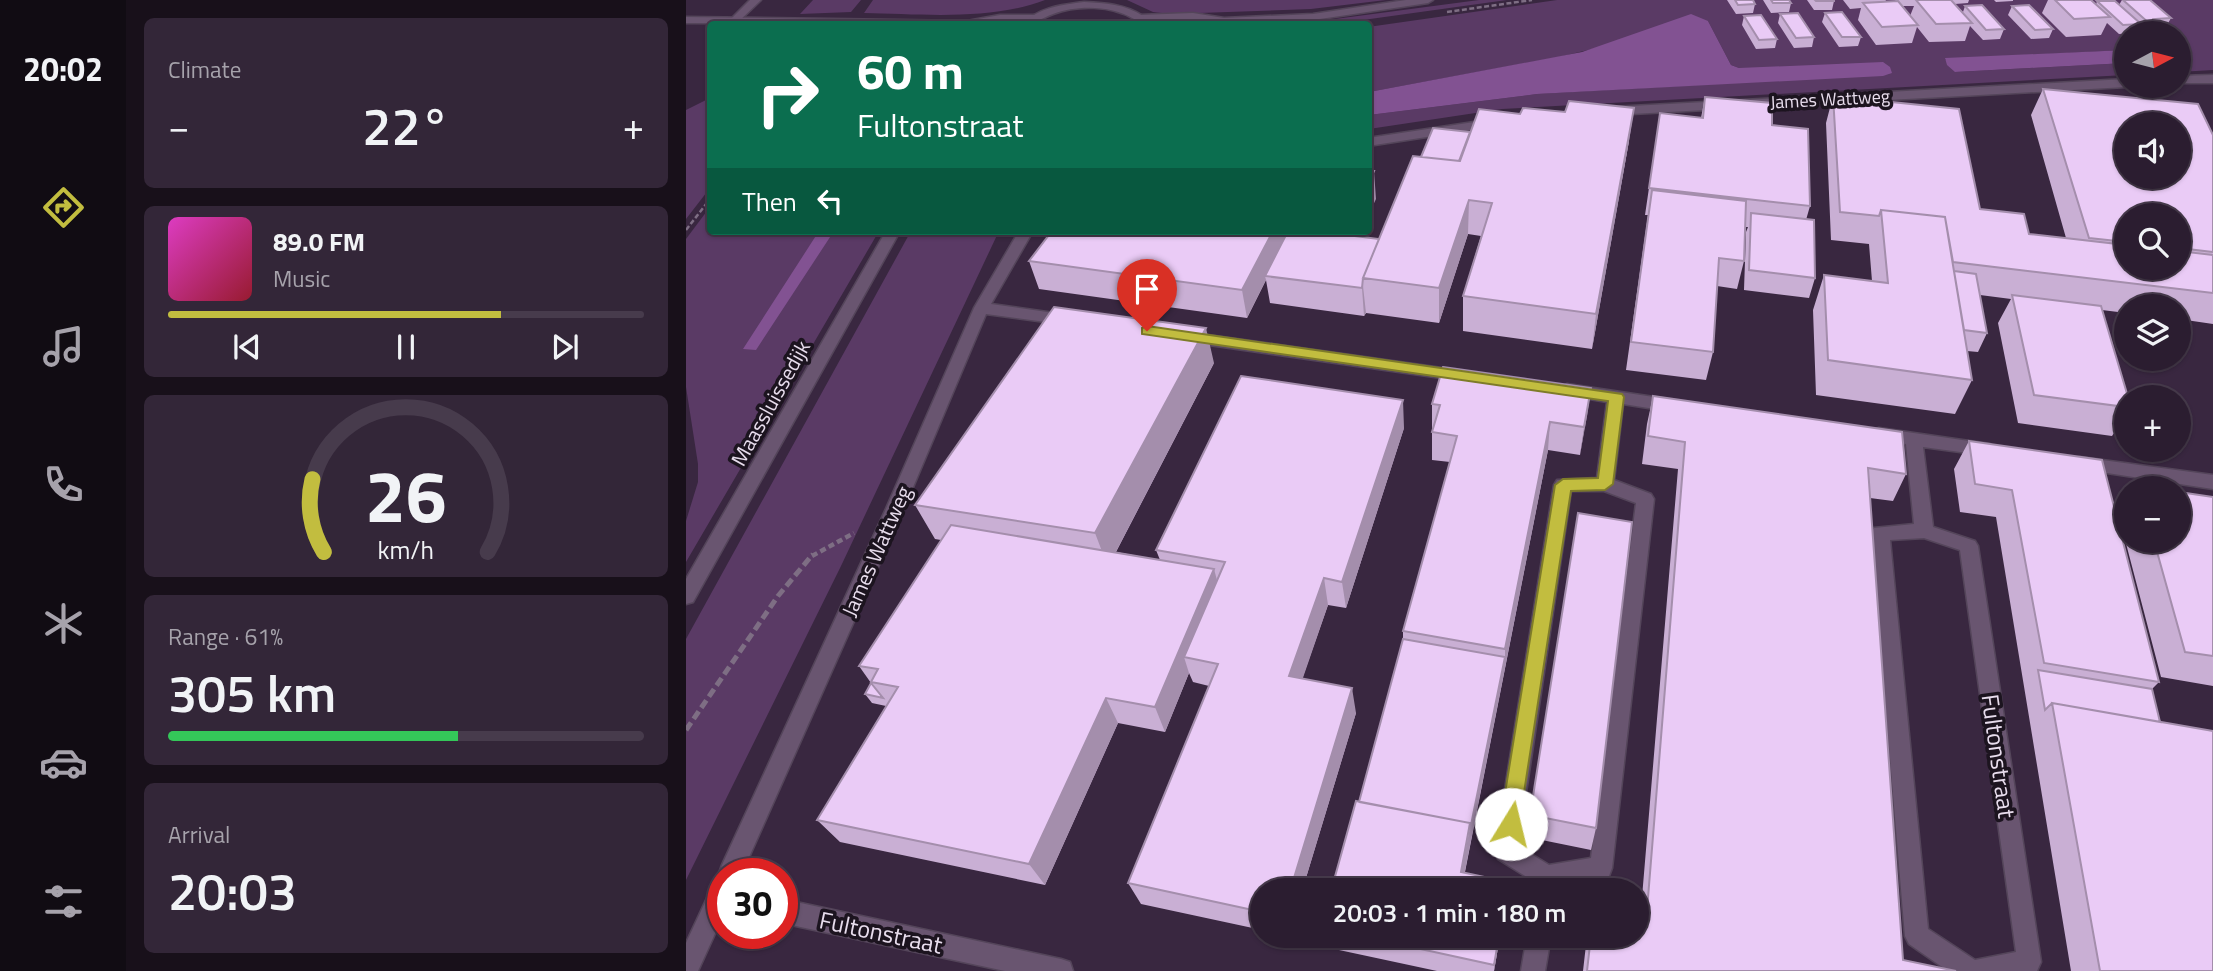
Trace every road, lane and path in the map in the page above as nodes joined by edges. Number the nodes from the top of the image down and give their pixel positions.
1 (756, 0) edge
2 (1100, 0) edge
3 (1428, 0) edge
4 (1073, 1) edge
5 (686, 20) edge
6 (734, 21) joint
7 (984, 21) edge
8 (1031, 21) edge
9 (1139, 21) edge
10 (1224, 21) joint
11 (2213, 79) edge
12 (2191, 80) edge
13 (2114, 84) edge
14 (1595, 113) edge
15 (1504, 122) edge
16 (1372, 141) edge
17 (707, 203) edge
18 (686, 230) edge
19 (891, 235) edge
20 (1024, 235) edge
21 (981, 308) junction
22 (1078, 321) edge
23 (1175, 335) edge
24 (1478, 378) edge
25 (1547, 388) edge
26 (1616, 397) junction
27 (1684, 407) edge
28 (1860, 432) edge
29 (1914, 439) junction
30 (2009, 453) edge
31 (2064, 461) edge
32 (2213, 482) edge
33 (1605, 484) junction
34 (894, 511) junction
35 (1924, 531) junction
36 (686, 596) edge
37 (686, 730) edge
38 (737, 858) edge
39 (1539, 878) edge
40 (1567, 878) edge
41 (798, 914) edge
42 (707, 925) edge
43 (1537, 948) edge
44 (686, 970) edge
45 (1061, 971) edge
46 (1533, 971) edge
47 (1970, 971) edge
48 (1978, 971) edge

1 - 6 lane
2 - 4 street
2 - 9 street
3 - 10 street
4 - 8 street
5 - 6 street
7 - 8 street
9 - 10 street
11 - 12 street
13 - 14 street, James Wattweg
15 - 16 street
17 - 18 path
19 - 36 street, Maassluissedijk
20 - 21 street, James Wattweg
21 - 22 street
21 - 34 street, James Wattweg
23 - 24 street
25 - 26 street
26 - 27 street
26 - 33 street
28 - 29 street
29 - 30 street
29 - 35 street
31 - 32 street
33 - 39 street
33 - 40 street
34 - 37 path
34 - 38 street, James Wattweg
35 - 47 street, Fultonstraat
35 - 48 street, Fultonstraat
41 - 45 street, Fultonstraat
42 - 44 street
43 - 46 street

